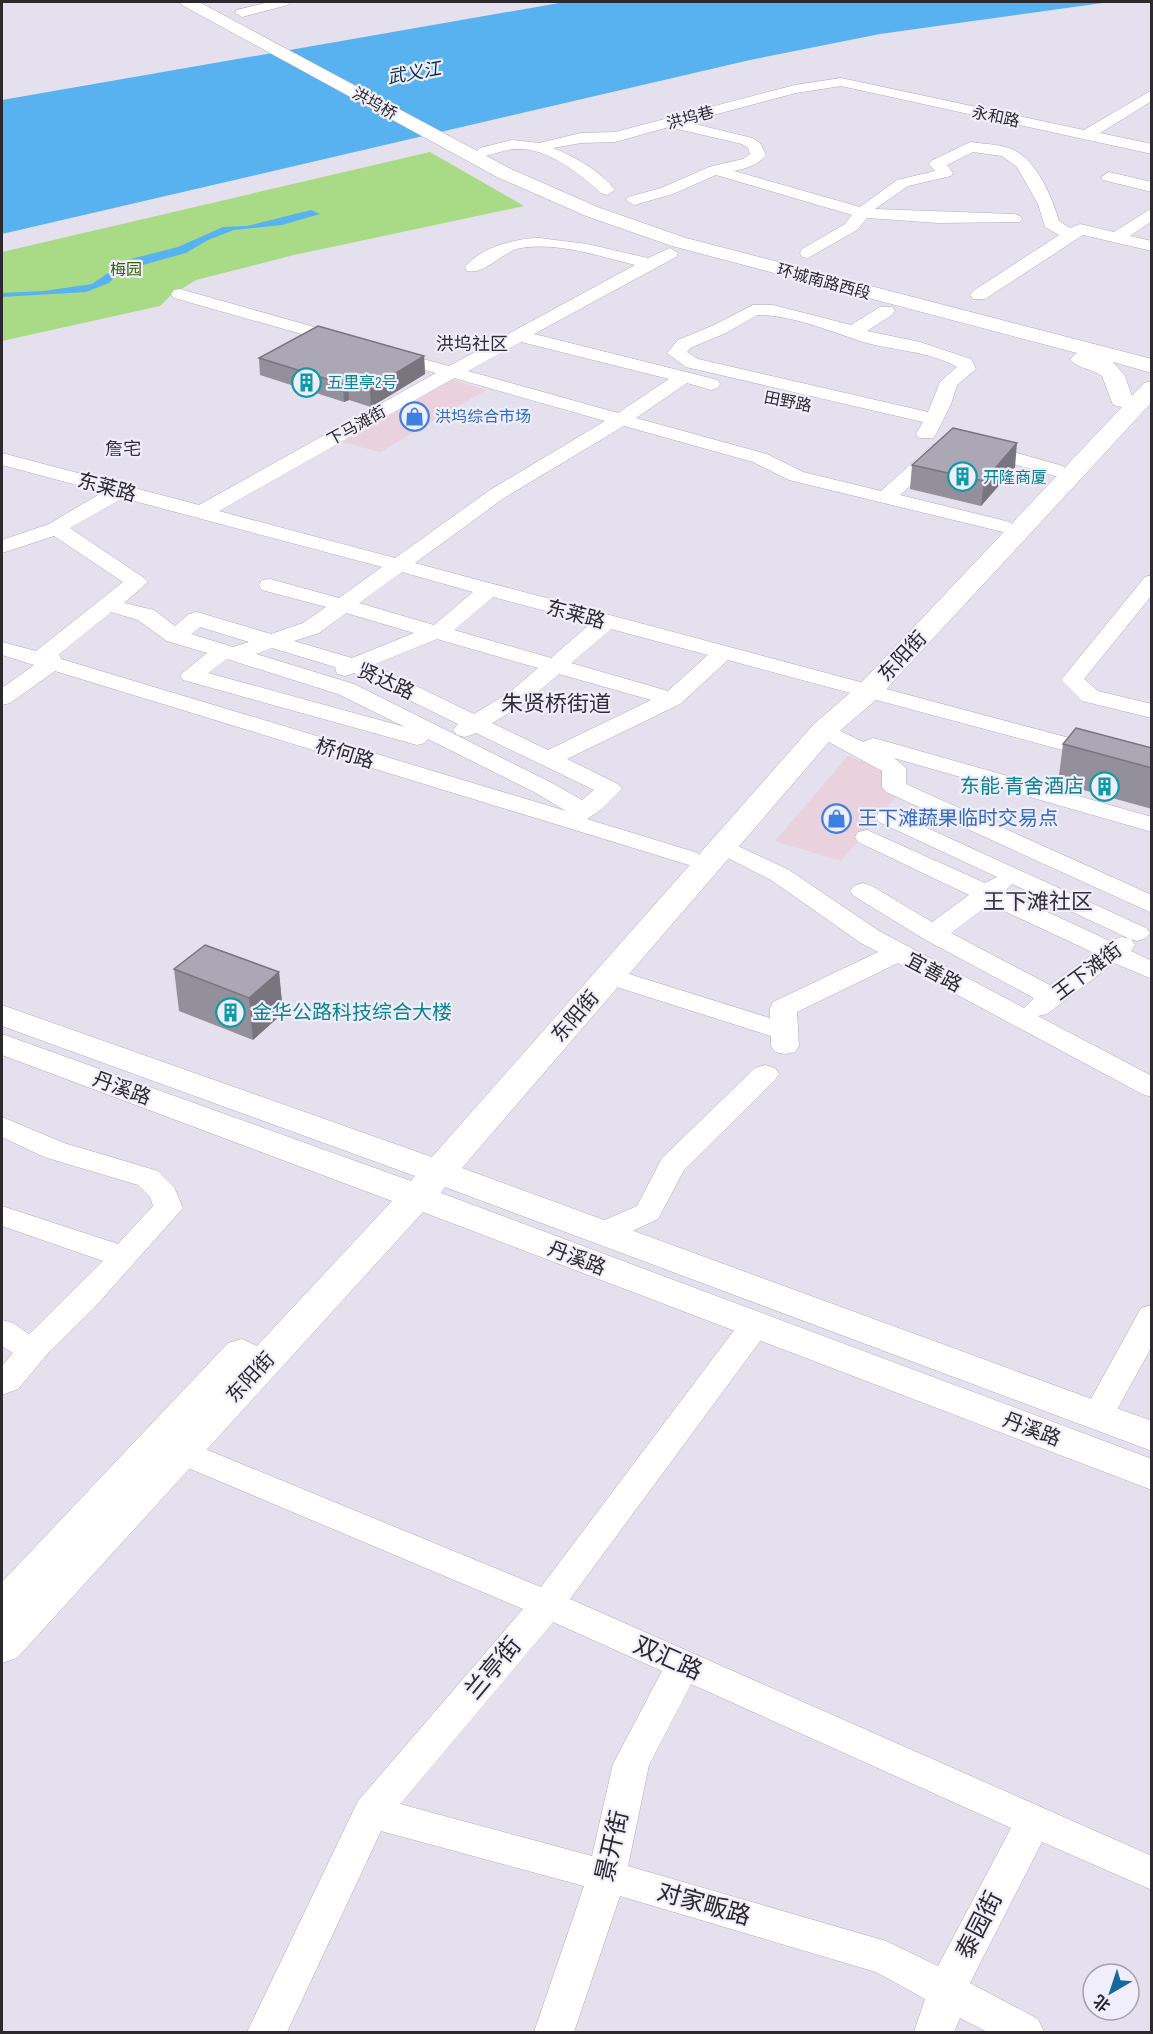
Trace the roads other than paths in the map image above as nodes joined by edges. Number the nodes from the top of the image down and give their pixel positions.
1 (188, 2) edge
2 (220, 2) edge
3 (283, 2) edge
4 (242, 13) junction
5 (841, 82) joint
6 (1152, 94) edge
7 (668, 123) junction
8 (1086, 135) junction
9 (541, 149) junction
10 (1152, 149) edge
11 (485, 151) junction
12 (715, 170) junction
13 (511, 172) junction
14 (1109, 177) dead end
15 (1152, 187) edge
16 (607, 190) dead end
17 (634, 200) dead end
18 (863, 213) junction
19 (1152, 213) edge
20 (1014, 219) dead end
21 (1071, 235) junction
22 (1116, 238) junction
23 (1152, 246) edge
24 (670, 253) dead end
25 (807, 253) dead end
26 (650, 264) junction
27 (473, 267) dead end
28 (180, 294) dead end
29 (979, 295) dead end
30 (894, 306) junction
31 (853, 332) junction
32 (519, 336) junction
33 (1152, 352) edge
34 (1152, 368) edge
35 (450, 373) junction
36 (684, 377) junction
37 (1152, 388) edge
38 (1121, 400) junction
39 (620, 420) junction
40 (930, 426) junction
41 (948, 440) junction
42 (3, 460) edge
43 (1056, 470) junction
44 (120, 491) junction
45 (886, 497) junction
46 (200, 513) junction
47 (1003, 526) junction
48 (56, 528) junction
49 (2, 547) edge
50 (399, 566) junction
51 (1152, 581) edge
52 (270, 585) dead end
53 (488, 590) junction
54 (108, 605) junction
55 (342, 606) junction
56 (606, 622) junction
57 (435, 632) junction
58 (176, 636) junction
59 (272, 641) junction
60 (2, 648) edge
61 (229, 652) junction
62 (723, 653) junction
63 (52, 663) junction
64 (353, 665) junction
65 (554, 666) junction
66 (319, 681) junction
67 (860, 690) junction
68 (2, 698) edge
69 (672, 699) junction
70 (1152, 711) edge
71 (477, 723) junction
72 (824, 730) junction
73 (449, 740) junction
74 (479, 756) junction
75 (550, 758) junction
76 (1152, 767) edge
77 (576, 816) junction
78 (888, 817) dead end
79 (1152, 825) edge
80 (867, 837) dead end
81 (723, 846) junction
82 (1040, 854) junction
83 (689, 858) junction
84 (1010, 874) junction
85 (863, 891) dead end
86 (987, 894) junction
87 (1152, 905) edge
88 (933, 934) junction
89 (1143, 934) edge
90 (898, 952) junction
91 (1111, 953) junction
92 (1152, 971) edge
93 (610, 976) junction
94 (1053, 997) junction
95 (2, 1015) edge
96 (1022, 1019) junction
97 (2, 1044) edge
98 (765, 1074) dead end
99 (1152, 1088) edge
100 (2, 1126) edge
101 (417, 1180) junction
102 (2, 1216) edge
103 (602, 1233) junction
104 (124, 1257) junction
105 (1152, 1316) edge
106 (755, 1325) junction
107 (2, 1331) edge
108 (32, 1351) junction
109 (2, 1384) edge
110 (1097, 1417) junction
111 (1152, 1437) edge
112 (181, 1452) junction
113 (1152, 1475) edge
114 (547, 1604) junction
115 (2, 1610) edge
116 (2, 1647) edge
117 (683, 1665) junction
118 (371, 1812) junction
119 (1034, 1821) junction
120 (1152, 1874) edge
121 (607, 1876) junction
122 (946, 1990) junction
123 (267, 2032) edge
124 (554, 2032) edge
125 (934, 2032) edge
126 (1024, 2032) edge

1 - 13 main road, 洪坞桥
2 - 4 main road, 洪坞桥
3 - 4 street
4 - 11 main road, 洪坞桥
5 - 7 street, 洪坞巷
5 - 8 street, 永和路
6 - 8 street
7 - 9 street, 洪坞巷
7 - 12 street
8 - 10 street, 永和路
9 - 11 street
9 - 16 street
11 - 13 main road, 洪坞桥
12 - 17 street
12 - 18 street
13 - 30 main road, 环城南路西段
13 - 33 main road, 环城南路西段
14 - 15 street
18 - 20 street
18 - 21 street
18 - 25 street
19 - 22 street
21 - 22 street
21 - 29 street
22 - 23 street
24 - 26 street, 下马滩街
26 - 27 street
26 - 32 street, 下马滩街
28 - 35 street
30 - 31 street
30 - 34 main road, 环城南路西段
30 - 38 main road
31 - 40 street
31 - 40 street
32 - 35 street, 下马滩街
32 - 36 street, 田野路
34 - 38 main road, 东阳街
35 - 39 street
35 - 46 street, 下马滩街
36 - 39 street
36 - 40 street, 田野路
37 - 67 main road, 东阳街
38 - 43 main road, 东阳街
39 - 45 street
39 - 50 street
40 - 41 street, 田野路
41 - 43 street, 田野路
41 - 45 street
42 - 44 street, 东莱路
43 - 47 main road, 东阳街
44 - 46 street, 东莱路
44 - 48 street
45 - 47 street
46 - 50 street, 东莱路
47 - 67 main road, 东阳街
48 - 49 street
48 - 54 street
50 - 53 street, 东莱路
50 - 55 street
51 - 70 street
52 - 55 street
53 - 56 street, 东莱路
53 - 57 street
54 - 58 street
54 - 63 street
55 - 57 street
55 - 59 street
56 - 62 street, 东莱路
56 - 65 street
57 - 64 street
57 - 65 street
58 - 59 street, 贤达路
58 - 61 street
59 - 61 street
59 - 64 street, 贤达路
60 - 63 street, 桥何路
61 - 66 street
61 - 74 street
62 - 67 street, 东莱路
62 - 69 street
63 - 68 street
63 - 77 street, 桥何路
64 - 66 street
64 - 71 street, 贤达路
65 - 69 street
65 - 71 street
66 - 73 street
67 - 72 main road, 东阳街
67 - 76 street, 东莱路
67 - 83 main road, 东阳街
69 - 75 street
71 - 73 street
71 - 75 street, 贤达路
72 - 79 street
72 - 81 main road, 东阳街
72 - 82 street
73 - 74 street
74 - 77 street
75 - 77 street, 贤达路
77 - 83 street, 桥何路
78 - 84 street
80 - 86 street
81 - 90 street, 宜善路
81 - 93 main road, 东阳街
82 - 84 street
82 - 87 street
83 - 101 main road, 东阳街
84 - 86 street
84 - 89 street
85 - 88 street
86 - 88 street
86 - 91 street
88 - 94 street
89 - 91 street, 王下滩街
90 - 93 street
90 - 96 street, 宜善路
91 - 92 street
91 - 94 street, 王下滩街
93 - 101 main road, 东阳街
94 - 96 street, 王下滩街
95 - 101 main road, 丹溪路
96 - 99 street, 宜善路
97 - 101 main road, 丹溪路
98 - 103 street
100 - 104 street
101 - 103 main road, 丹溪路
101 - 106 main road, 丹溪路
101 - 112 main road, 东阳街
101 - 115 main road, 东阳街
102 - 104 street
103 - 110 main road, 丹溪路
104 - 108 street
105 - 110 street
106 - 113 main road, 丹溪路
106 - 114 street, 兰亭街
107 - 108 street
108 - 109 street
110 - 111 main road, 丹溪路
112 - 114 street, 双汇路
112 - 116 main road, 东阳街
114 - 117 street, 双汇路
114 - 118 street, 兰亭街
117 - 119 street, 双汇路
117 - 121 street, 景开街
118 - 121 street, 对家畈路
118 - 123 street, 兰亭街
119 - 120 street, 双汇路
119 - 122 street, 泰园街
121 - 122 street, 对家畈路
121 - 124 street, 景开街
122 - 125 street, 泰园街
122 - 126 street, 对家畈路

